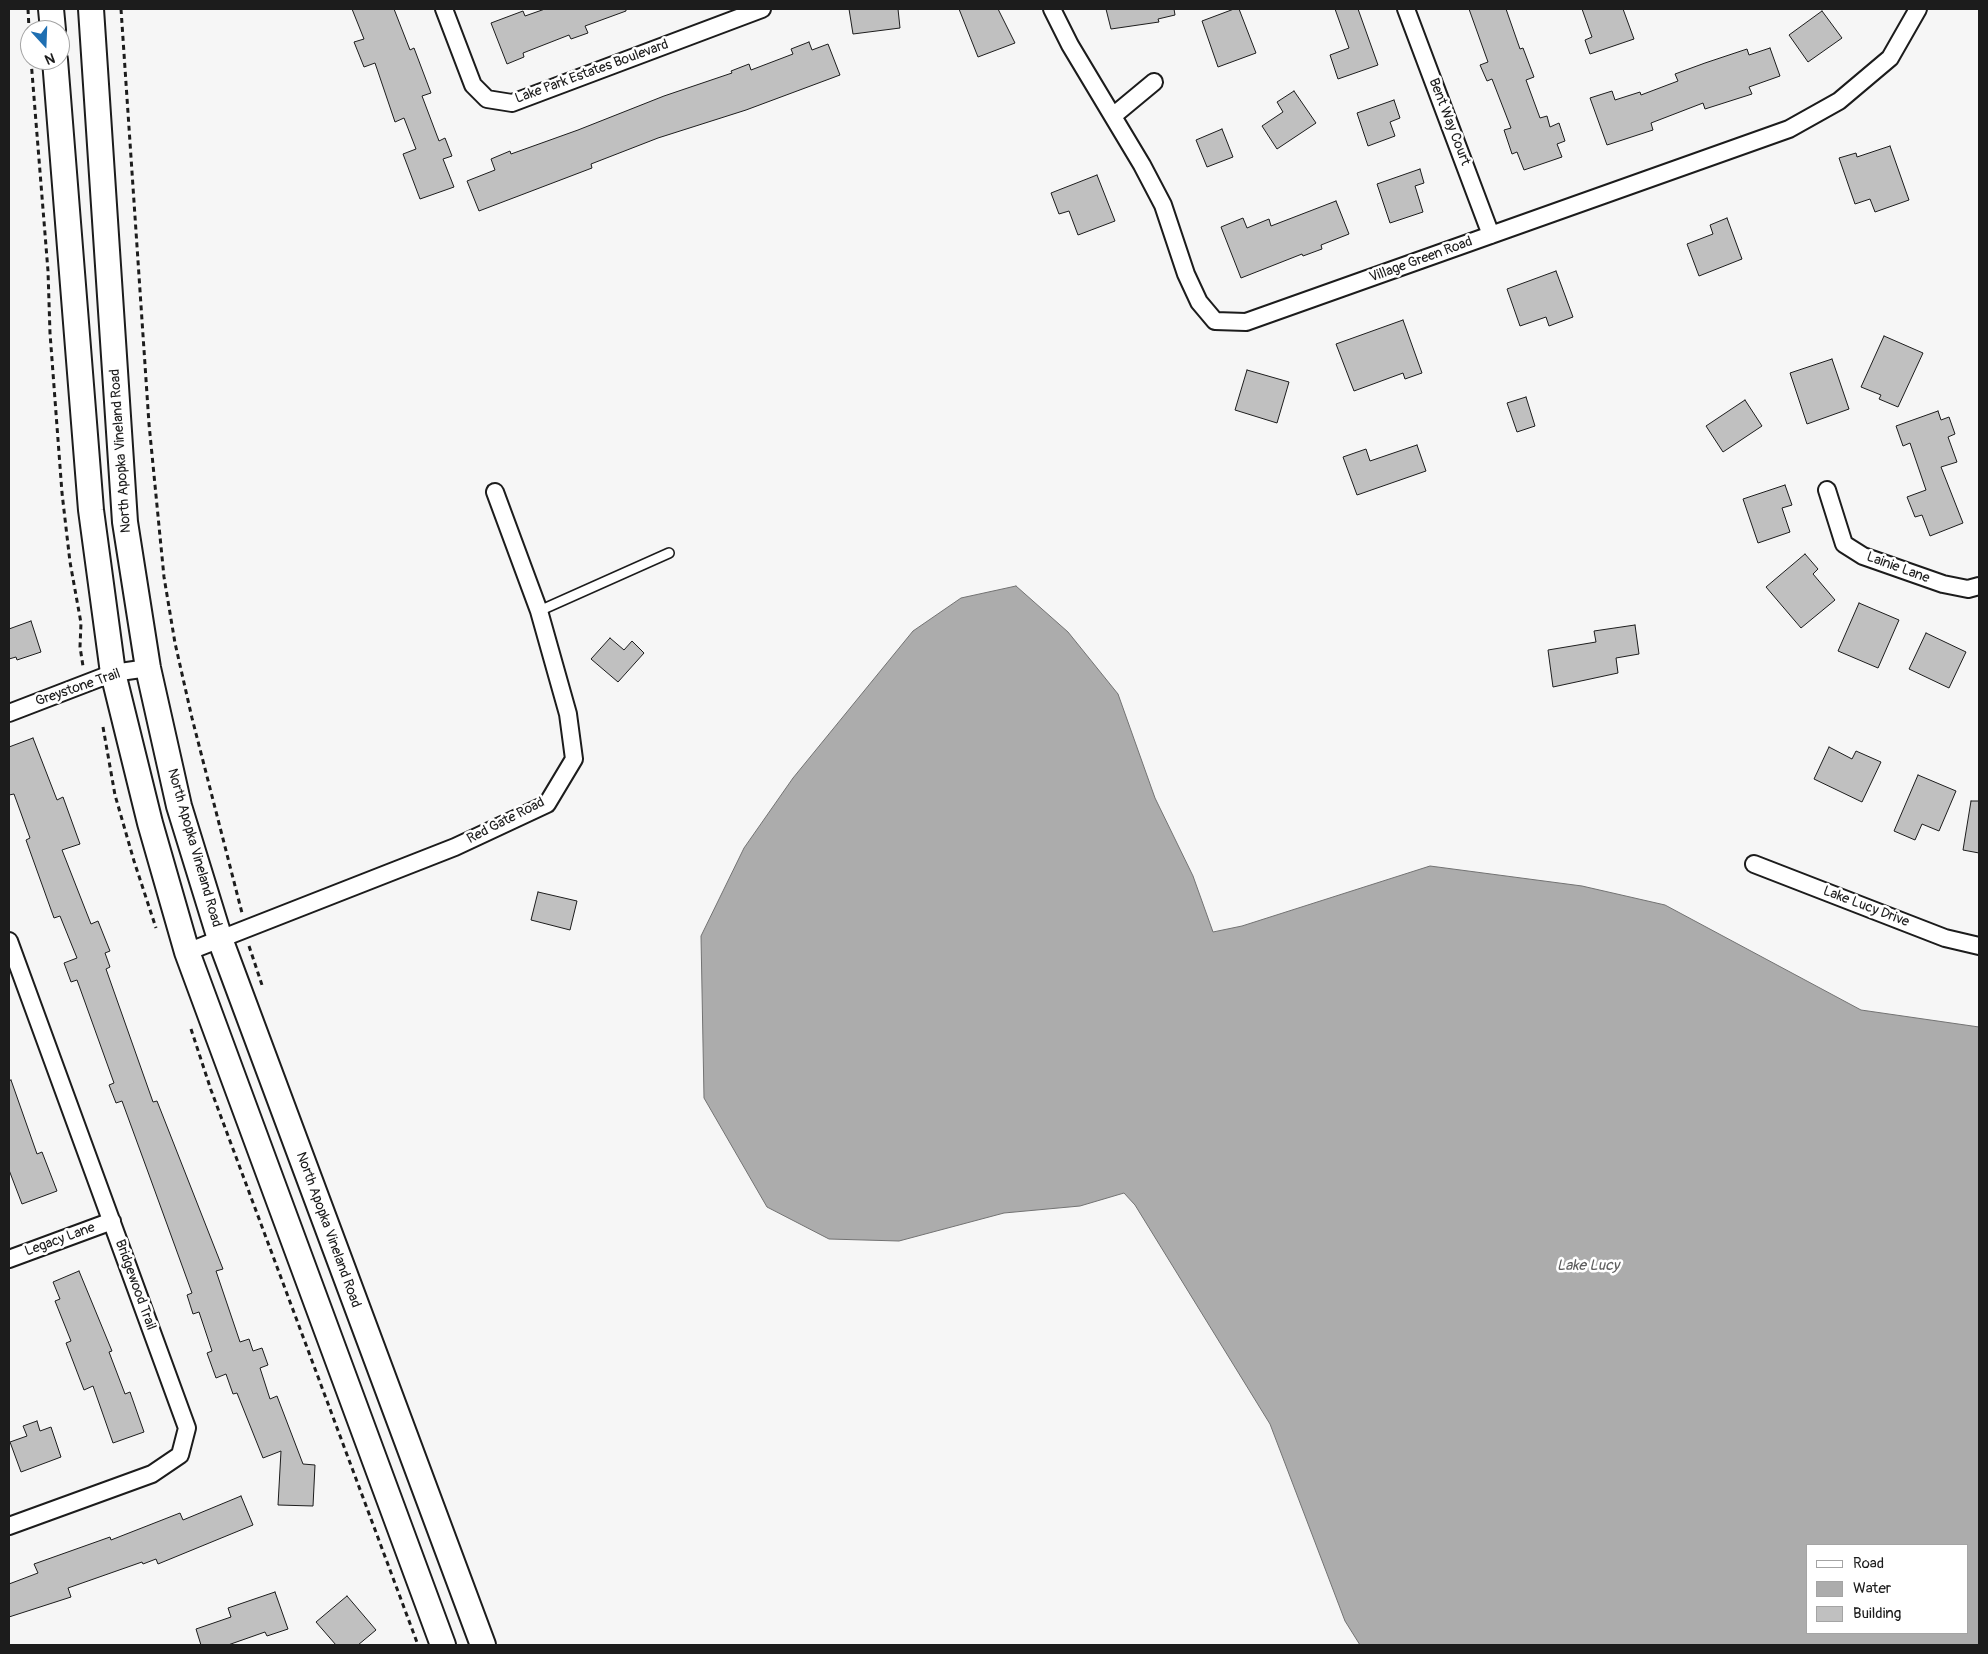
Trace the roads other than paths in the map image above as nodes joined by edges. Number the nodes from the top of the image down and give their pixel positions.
1 (91, 9) edge
2 (444, 9) edge
3 (762, 9) edge
4 (1052, 9) edge
5 (1406, 9) edge
6 (1918, 9) edge
7 (56, 70) edge
8 (1154, 82) dead end
9 (1113, 116) junction
10 (1491, 235) junction
11 (1827, 490) dead end
12 (495, 492) dead end
13 (669, 553) dead end
14 (1979, 586) edge
15 (539, 611) junction
16 (148, 668) junction
17 (113, 673) junction
18 (9, 713) edge
19 (1754, 864) dead end
20 (220, 940) junction
21 (9, 941) edge
22 (1979, 946) edge
23 (187, 952) junction
24 (16, 982) edge
25 (112, 1221) junction
26 (9, 1259) edge
27 (9, 1526) edge
28 (443, 1645) edge
29 (483, 1645) edge

1 - 16 street, North Apopka Vineland Road
2 - 3 street, Lake Park Estates Boulevard
4 - 9 street, Village Green Road
5 - 10 street, Bent Way Court
6 - 10 street, Village Green Road
7 - 17 street
8 - 9 street
9 - 10 street, Village Green Road
11 - 14 street, Lainie Lane
12 - 15 street, Red Gate Road
13 - 15 lane
15 - 20 street, Red Gate Road
16 - 17 street, Greystone Trail
16 - 20 street, North Apopka Vineland Road
17 - 18 street, Greystone Trail
17 - 23 street
19 - 22 street, Lake Lucy Drive
20 - 23 street, Red Gate Road
20 - 29 street, North Apopka Vineland Road
21 - 24 street, Bridgewood Trail
23 - 28 street
24 - 25 street, Bridgewood Trail
25 - 26 street, Legacy Lane
25 - 27 street, Bridgewood Trail

